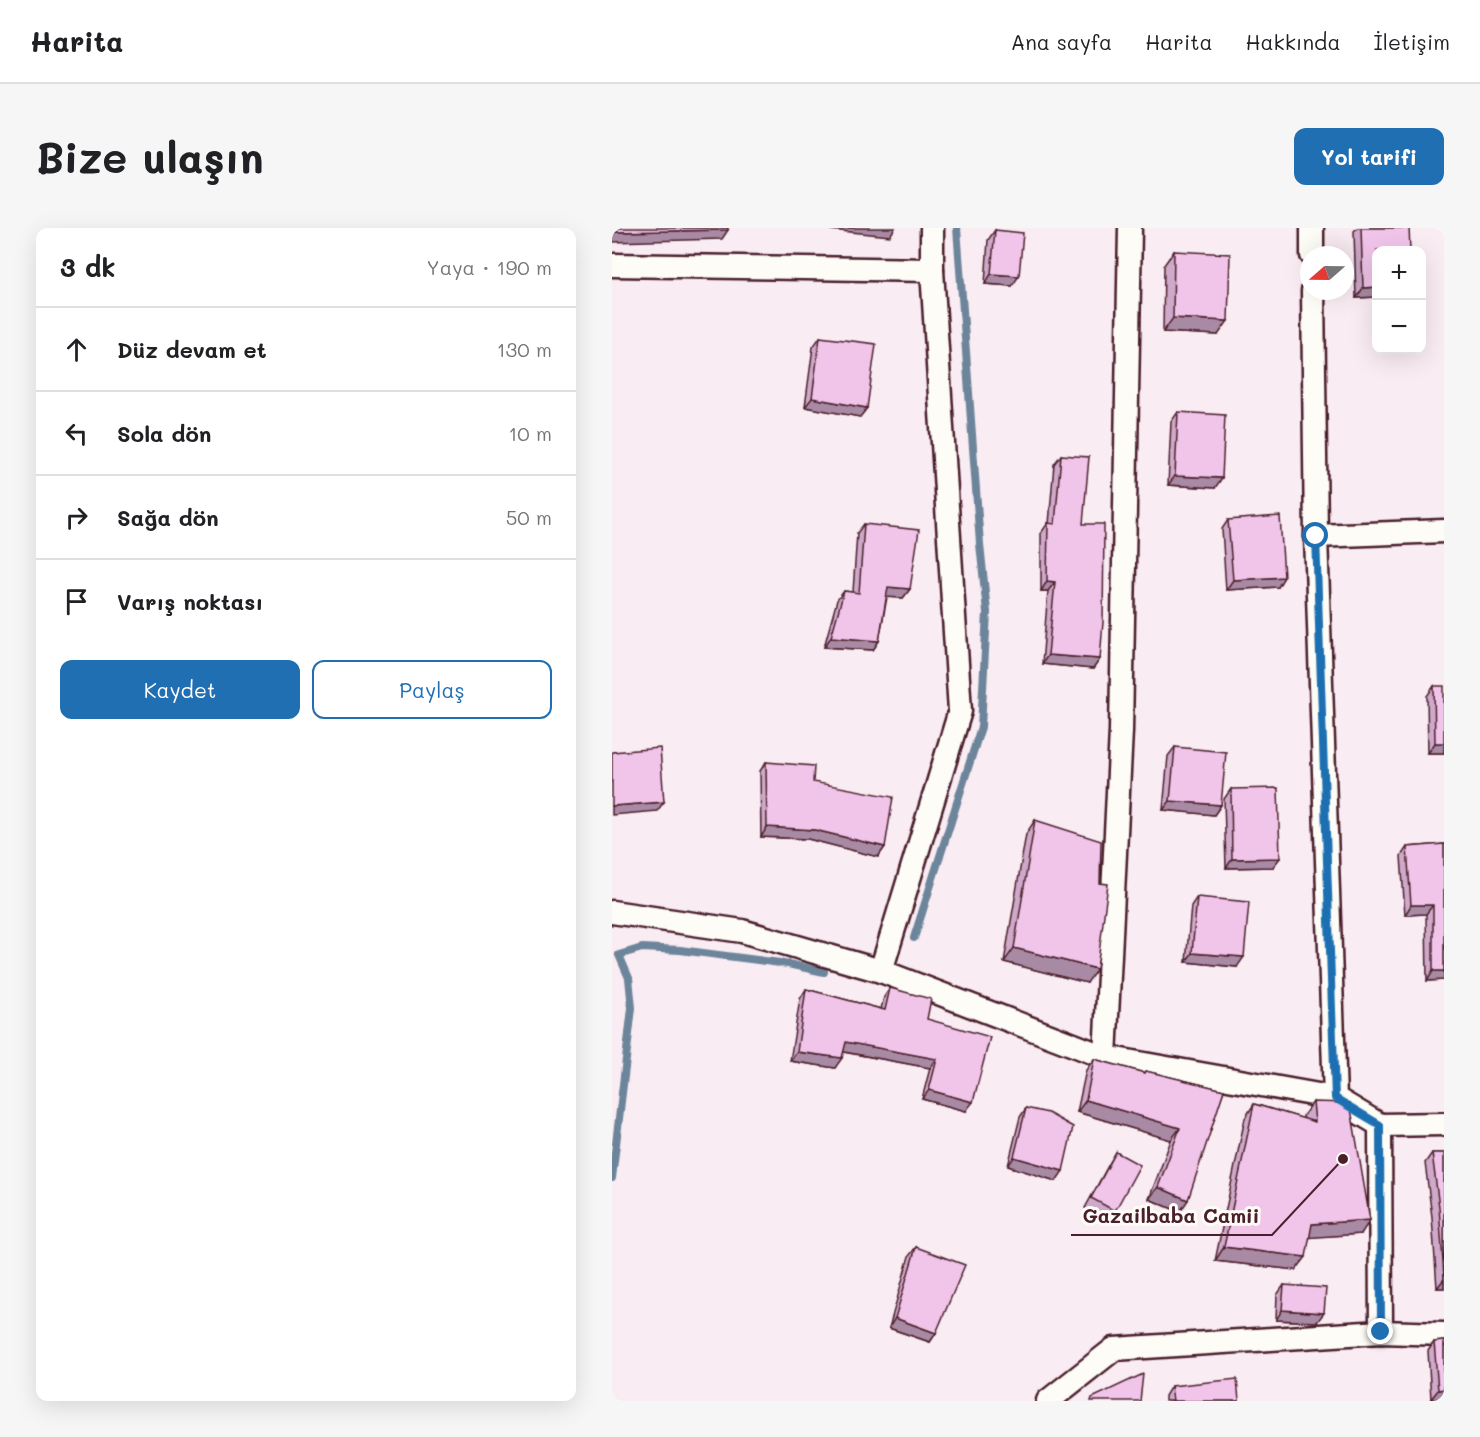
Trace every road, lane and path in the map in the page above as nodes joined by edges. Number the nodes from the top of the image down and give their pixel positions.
1 (932, 228) edge
2 (1130, 228) edge
3 (1312, 228) edge
4 (1312, 246) edge
5 (612, 265) edge
6 (932, 270) junction
7 (1313, 300) edge
8 (1444, 531) edge
9 (1316, 536) junction
10 (612, 912) edge
11 (881, 971) junction
12 (1105, 1057) junction
13 (1335, 1098) junction
14 (1444, 1124) edge
15 (1380, 1125) junction
16 (1381, 1332) junction
17 (1444, 1334) edge
18 (1048, 1401) edge

1 - 6 street
2 - 12 street
3 - 4 street
5 - 6 street
6 - 11 street
7 - 9 street
8 - 9 street
9 - 13 street
10 - 11 street
11 - 12 street
12 - 13 street
13 - 15 street
14 - 15 street
15 - 16 street
16 - 17 street
16 - 18 street

